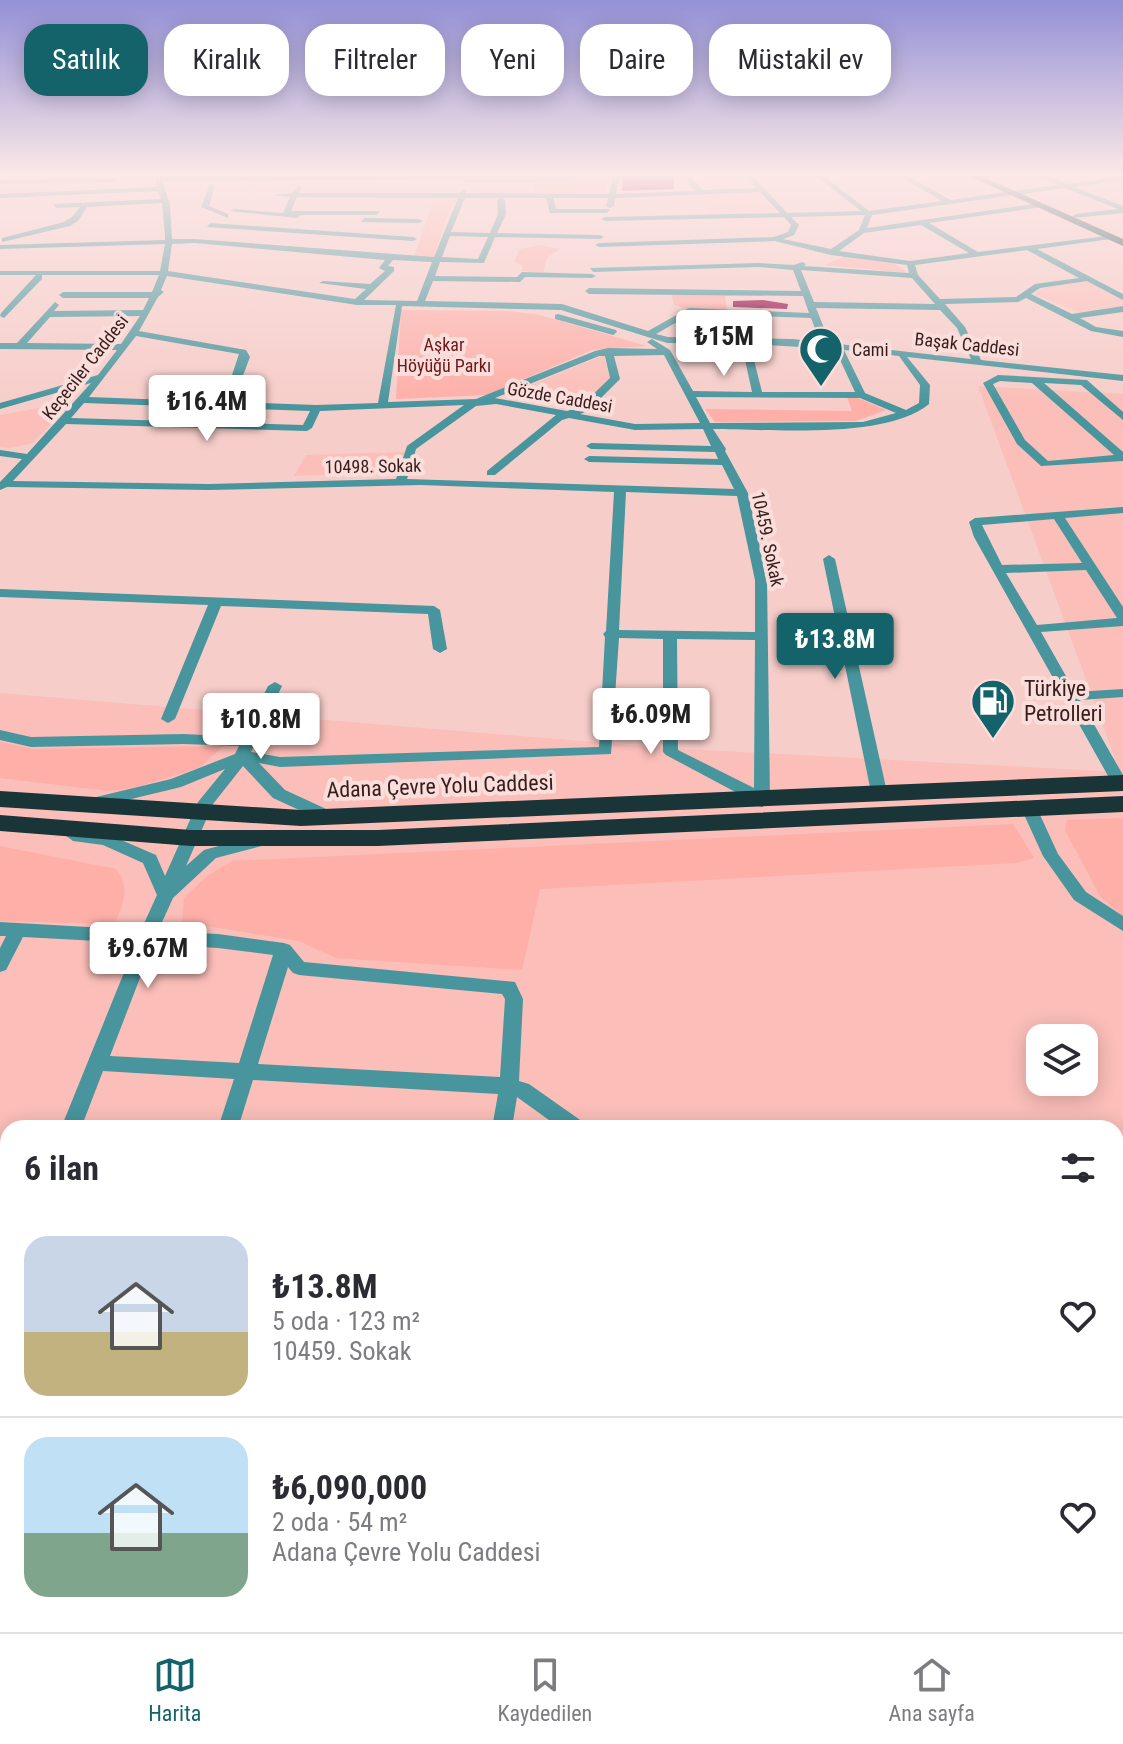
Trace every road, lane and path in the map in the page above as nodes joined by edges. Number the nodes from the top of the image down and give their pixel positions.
1 (168, 252) edge
2 (320, 252) edge
3 (408, 252) edge
4 (440, 252) edge
5 (486, 252) edge
6 (583, 252) edge
7 (597, 252) edge
8 (644, 252) edge
9 (833, 252) edge
10 (834, 252) edge
11 (973, 252) edge
12 (989, 252) edge
13 (1037, 252) edge
14 (976, 254) junction
15 (168, 257) junction
16 (596, 257) junction
17 (391, 258) junction
18 (406, 259) junction
19 (436, 261) junction
20 (104, 263) dead end
21 (910, 263) junction
22 (758, 265) junction
23 (796, 267) junction
24 (119, 272) junction
25 (336, 272) dead end
26 (97, 273) junction
27 (163, 275) junction
28 (3, 276) edge
29 (914, 276) junction
30 (39, 277) junction
31 (80, 277) junction
32 (430, 278) junction
33 (480, 279) junction
34 (1086, 279) junction
35 (194, 282) junction
36 (323, 283) junction
37 (0, 286) edge
38 (372, 287) junction
39 (589, 291) junction
40 (667, 292) junction
41 (733, 293) junction
42 (765, 293) junction
43 (808, 294) junction
44 (1025, 294) junction
45 (63, 295) junction
46 (156, 295) junction
47 (308, 296) junction
48 (1123, 297) edge
49 (357, 302) junction
50 (420, 303) junction
51 (470, 304) junction
52 (940, 304) junction
53 (812, 305) junction
54 (399, 307) junction
55 (1123, 309) edge
56 (689, 311) junction
57 (146, 313) junction
58 (733, 313) junction
59 (49, 314) junction
60 (4, 315) dead end
61 (577, 316) junction
62 (816, 316) junction
63 (1072, 317) junction
64 (134, 333) junction
65 (1123, 334) edge
66 (650, 338) junction
67 (826, 345) junction
68 (0, 346) edge
69 (20, 346) junction
70 (686, 346) junction
71 (747, 346) junction
72 (122, 347) junction
73 (839, 350) junction
74 (608, 351) junction
75 (667, 352) junction
76 (903, 358) junction
77 (976, 360) junction
78 (100, 377) junction
79 (1034, 379) junction
80 (1084, 382) junction
81 (1123, 382) edge
82 (689, 394) junction
83 (758, 395) junction
84 (861, 395) junction
85 (85, 398) junction
86 (479, 401) junction
87 (227, 405) junction
88 (382, 406) junction
89 (0, 408) edge
90 (316, 408) junction
91 (573, 413) junction
92 (906, 414) junction
93 (1123, 417) edge
94 (65, 421) junction
95 (708, 428) junction
96 (591, 446) dead end
97 (0, 453) edge
98 (724, 455) junction
99 (29, 457) junction
100 (1123, 458) edge
101 (589, 459) dead end
102 (491, 473) dead end
103 (401, 482) junction
104 (2, 486) edge
105 (620, 491) junction
106 (742, 493) junction
107 (1121, 512) edge
108 (1058, 516) junction
109 (829, 559) dead end
110 (1090, 566) junction
111 (1000, 569) junction
112 (0, 593) edge
113 (216, 601) junction
114 (1123, 620) edge
115 (1034, 629) junction
116 (610, 634) junction
117 (670, 635) junction
118 (763, 636) junction
119 (440, 649) dead end
120 (275, 686) dead end
121 (1123, 693) edge
122 (1072, 696) junction
123 (168, 719) dead end
124 (0, 735) edge
125 (244, 752) junction
126 (1122, 790) edge
127 (879, 792) junction
128 (0, 799) edge
129 (762, 799) junction
130 (79, 807) junction
131 (1029, 808) junction
132 (202, 815) junction
133 (329, 817) junction
134 (0, 824) edge
135 (191, 838) junction
136 (263, 840) junction
137 (165, 895) junction
138 (1123, 925) edge
139 (9, 930) edge
140 (147, 937) junction
141 (284, 950) junction
142 (0, 965) edge
143 (97, 1063) junction
144 (244, 1070) junction
145 (509, 1086) junction
146 (74, 1120) edge
147 (230, 1120) edge
148 (503, 1120) edge
149 (565, 1120) edge

1 - 15 street
2 - 17 street
3 - 18 street
4 - 19 street
5 - 19 street
6 - 16 street
7 - 16 street
8 - 16 street
9 - 23 street
10 - 21 street
11 - 14 street
12 - 14 street
13 - 34 street
14 - 21 street
15 - 24 street
15 - 27 street
16 - 22 street
16 - 33 street
16 - 39 street
17 - 18 street
17 - 38 street
18 - 19 street
19 - 32 street
20 - 26 street
21 - 29 street
22 - 23 street
22 - 42 street
23 - 29 street
23 - 43 street
24 - 26 street, Başak Caddesi
24 - 27 street, Başak Caddesi
25 - 36 street
26 - 28 street, Başak Caddesi
27 - 31 street, Başak Caddesi
27 - 35 street, Başak Caddesi
27 - 46 street, Keçeciler Caddesi
27 - 47 street, Başak Caddesi
28 - 30 street, Başak Caddesi
28 - 37 street
29 - 52 street
30 - 31 street, Başak Caddesi
30 - 60 street
31 - 45 street
32 - 33 street
32 - 50 street
33 - 51 street
34 - 44 street
34 - 48 street
35 - 46 street
35 - 54 street, Başak Caddesi
36 - 38 street
36 - 47 street
38 - 49 street
39 - 40 street
39 - 61 street
40 - 41 street
40 - 56 street
41 - 42 street
41 - 58 street
42 - 43 street
43 - 53 street
44 - 52 street
44 - 63 street
45 - 46 street
45 - 59 street
46 - 57 street, Keçeciler Caddesi
47 - 49 street, Başak Caddesi
49 - 50 street, Başak Caddesi
50 - 51 street, Başak Caddesi
51 - 61 street, Başak Caddesi
52 - 53 street
52 - 77 street
53 - 62 street
54 - 61 street, Başak Caddesi
54 - 88 street
55 - 63 street
56 - 58 street
56 - 66 street
57 - 59 street
57 - 64 street, Keçeciler Caddesi
58 - 62 street
59 - 69 street
61 - 66 street, Başak Caddesi
62 - 67 street
63 - 65 street
64 - 72 street, Keçeciler Caddesi
64 - 87 street
66 - 67 street, Başak Caddesi
66 - 70 street, Başak Caddesi
66 - 75 street, 10459. Sokak
67 - 77 street, Başak Caddesi
68 - 69 street
69 - 72 street
70 - 71 street, Başak Caddesi
70 - 75 street
71 - 73 street, Başak Caddesi
71 - 83 street
72 - 78 street, Keçeciler Caddesi
73 - 76 street, Başak Caddesi
73 - 84 street
74 - 75 street
74 - 86 street
74 - 91 street
75 - 82 street, 10459. Sokak
76 - 81 street, Başak Caddesi
76 - 92 street
77 - 81 street, Başak Caddesi
78 - 85 street, Keçeciler Caddesi
78 - 89 street
79 - 80 street
79 - 100 street
79 - 100 street
80 - 81 street
80 - 93 street
82 - 83 street
82 - 95 street, 10459. Sokak
83 - 84 street
84 - 92 street
85 - 87 street, Gözde Caddesi
85 - 89 street, Gözde Caddesi
85 - 94 street, Keçeciler Caddesi
86 - 88 street, Gözde Caddesi
86 - 91 street, Gözde Caddesi
86 - 103 street
87 - 90 street, Gözde Caddesi
88 - 90 street, Gözde Caddesi
90 - 94 street
91 - 95 street, Gözde Caddesi
91 - 102 street
92 - 95 street, Gözde Caddesi
94 - 99 street, Keçeciler Caddesi
95 - 98 street, 10459. Sokak
96 - 98 street
97 - 99 street
98 - 101 street
98 - 106 street, 10459. Sokak
99 - 104 street, Keçeciler Caddesi
103 - 104 street, 10498. Sokak
103 - 105 street, 10498. Sokak
105 - 106 street, 10498. Sokak
105 - 116 street
106 - 118 street, 10459. Sokak
107 - 108 street
108 - 110 street
108 - 111 street
109 - 127 street
110 - 111 street
110 - 114 street
111 - 115 street
112 - 113 street
113 - 119 street
113 - 123 street
114 - 115 street
115 - 122 street
116 - 117 street
116 - 125 street
117 - 118 street
117 - 129 street
118 - 129 street, 10459. Sokak
120 - 125 street
121 - 122 street
122 - 126 street
124 - 125 street
125 - 130 street
125 - 132 street
125 - 133 street
126 - 127 highway, Adana Çevre Yolu Caddesi
126 - 131 highway
127 - 129 highway, Adana Çevre Yolu Caddesi
128 - 130 highway, Adana Çevre Yolu Caddesi
129 - 133 highway, Adana Çevre Yolu Caddesi
130 - 132 highway, Adana Çevre Yolu Caddesi
131 - 136 highway
131 - 138 street
132 - 133 highway, Adana Çevre Yolu Caddesi
132 - 135 street
134 - 135 highway
134 - 137 street
135 - 136 highway
135 - 137 street
136 - 137 street
137 - 140 street
139 - 140 street
139 - 142 street
140 - 141 street
140 - 143 street
141 - 144 street
141 - 145 street
143 - 144 street
143 - 146 street
144 - 145 street
144 - 147 street
145 - 148 street
145 - 149 street

